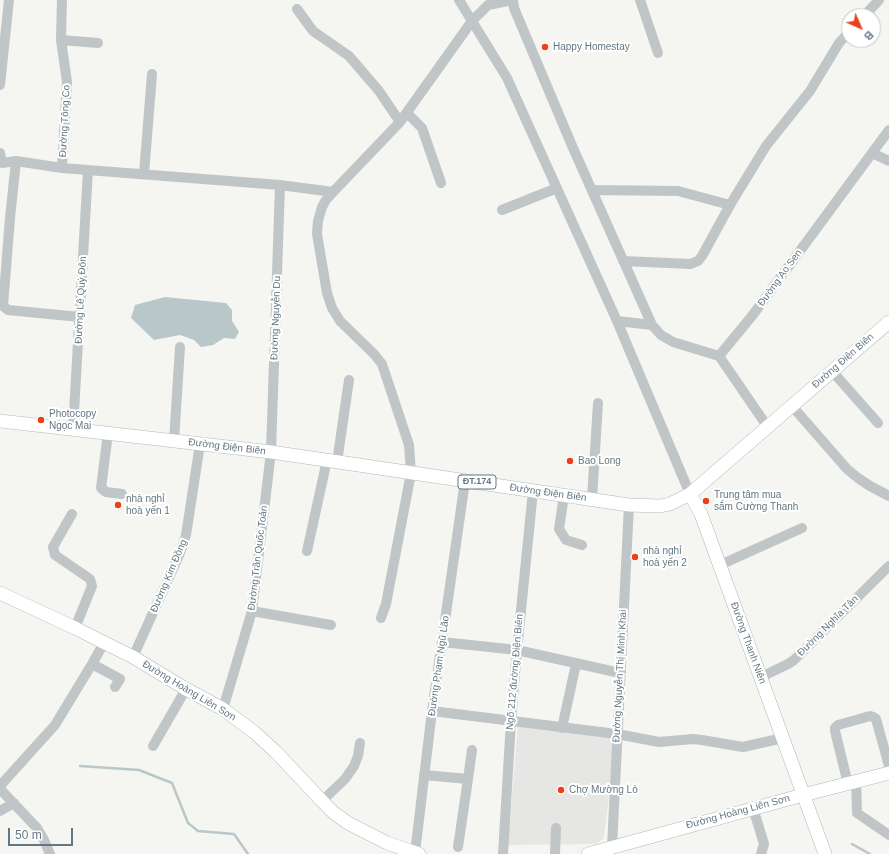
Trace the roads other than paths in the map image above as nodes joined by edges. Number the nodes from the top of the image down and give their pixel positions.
1 (9, 0) edge
2 (62, 0) edge
3 (459, 0) edge
4 (512, 0) edge
5 (640, 0) edge
6 (879, 0) edge
7 (487, 3) edge
8 (872, 8) edge
9 (297, 9) dead end
10 (472, 22) junction
11 (61, 40) junction
12 (841, 41) edge
13 (98, 43) dead end
14 (658, 52) dead end
15 (152, 74) dead end
16 (0, 85) edge
17 (406, 113) junction
18 (400, 122) junction
19 (889, 130) edge
20 (872, 153) junction
21 (1, 159) edge
22 (16, 161) junction
23 (889, 161) edge
24 (62, 168) junction
25 (88, 170) junction
26 (144, 174) junction
27 (441, 183) dead end
28 (280, 185) junction
29 (557, 188) junction
30 (592, 190) junction
31 (333, 192) junction
32 (730, 205) junction
33 (502, 210) dead end
34 (623, 261) junction
35 (80, 317) junction
36 (617, 321) junction
37 (889, 322) edge
38 (652, 325) junction
39 (180, 347) dead end
40 (719, 356) junction
41 (832, 371) junction
42 (349, 380) dead end
43 (598, 403) dead end
44 (792, 406) junction
45 (0, 421) edge
46 (878, 423) dead end
47 (767, 426) junction
48 (73, 429) junction
49 (108, 433) junction
50 (174, 441) junction
51 (200, 444) junction
52 (271, 452) junction
53 (332, 461) junction
54 (411, 473) junction
55 (465, 481) junction
56 (532, 491) junction
57 (122, 494) dead end
58 (690, 494) junction
59 (564, 495) junction
60 (889, 496) edge
61 (592, 499) junction
62 (629, 505) junction
63 (72, 514) dead end
64 (802, 528) dead end
65 (582, 545) dead end
66 (307, 551) dead end
67 (720, 565) junction
68 (889, 566) edge
69 (0, 593) edge
70 (252, 611) junction
71 (381, 618) dead end
72 (331, 625) dead end
73 (75, 628) junction
74 (104, 642) junction
75 (442, 642) junction
76 (517, 650) junction
77 (133, 657) junction
78 (92, 664) junction
79 (576, 664) junction
80 (620, 673) junction
81 (761, 677) junction
82 (115, 687) dead end
83 (186, 689) junction
84 (223, 709) junction
85 (432, 711) junction
86 (511, 721) junction
87 (562, 728) junction
88 (617, 734) junction
89 (783, 738) junction
90 (360, 743) dead end
91 (152, 746) dead end
92 (472, 750) dead end
93 (889, 766) edge
94 (889, 773) edge
95 (424, 775) junction
96 (468, 779) junction
97 (852, 782) junction
98 (0, 786) edge
99 (0, 789) edge
100 (803, 795) junction
101 (322, 801) junction
102 (14, 803) junction
103 (753, 808) junction
104 (0, 811) edge
105 (556, 828) dead end
106 (889, 834) edge
107 (458, 847) dead end
108 (612, 847) junction
109 (417, 853) edge
110 (50, 854) edge
111 (503, 854) edge
112 (555, 854) edge
113 (588, 854) edge
114 (761, 854) edge
115 (825, 854) edge

1 - 16 street
2 - 11 street, Đường Tông Co
3 - 10 street
4 - 7 street
4 - 30 street
5 - 14 street
6 - 8 street
7 - 10 street
9 - 18 street
10 - 17 street
10 - 29 street
11 - 13 street
11 - 24 street, Đường Tông Co
12 - 32 street
15 - 26 street
17 - 18 street
17 - 27 street
18 - 31 street
19 - 20 street, Đường Ao Sen
20 - 23 street
20 - 40 street, Đường Ao Sen
21 - 22 street
22 - 24 street
22 - 35 street
24 - 25 street, Đường Tông Co
25 - 26 street, Đường Tông Co
25 - 35 street, Đường Lê Quý Đôn
26 - 28 street, Đường Tông Co
28 - 31 street, Đường Tông Co
28 - 52 street, Đường Nguyễn Du
29 - 33 street
29 - 36 street
30 - 32 street
30 - 34 street
31 - 54 street
32 - 34 street
34 - 38 street
35 - 48 street, Đường Lê Quý Đôn
36 - 38 street
36 - 58 street
37 - 41 main road, Đường Điện Biên / ĐT.174
38 - 40 street
39 - 50 street
40 - 47 street
41 - 44 main road, Đường Điện Biên / ĐT.174
41 - 46 street
42 - 53 street
43 - 61 street
44 - 47 main road, Đường Điện Biên / ĐT.174
44 - 60 street
45 - 48 main road, Đường Điện Biên / ĐT.174
47 - 58 main road, Đường Điện Biên / ĐT.174
48 - 49 main road, Đường Điện Biên / ĐT.174
49 - 50 main road, Đường Điện Biên / ĐT.174
49 - 57 street
50 - 51 main road, Đường Điện Biên / ĐT.174
51 - 52 main road, Đường Điện Biên / ĐT.174
51 - 77 street, Đường Kim Đồng
52 - 53 main road, Đường Điện Biên / ĐT.174
52 - 70 street, Đường Trần Quốc Toản
53 - 54 main road, Đường Điện Biên / ĐT.174
53 - 66 street
54 - 55 main road, Đường Điện Biên / ĐT.174
54 - 71 street
55 - 56 main road, Đường Điện Biên / ĐT.174
55 - 75 street, Đường Phạm Ngũ Lão
56 - 59 main road, Đường Điện Biên / ĐT.174
56 - 76 street, Ngõ 212 đường Điện Biên
58 - 62 main road, Đường Điện Biên / ĐT.174
58 - 67 main road, Đường Thanh Niên
59 - 61 main road, Đường Điện Biên / ĐT.174
59 - 65 street
61 - 62 main road, Đường Điện Biên / ĐT.174
62 - 80 street, Đường Nguyễn Thị Minh Khai
63 - 73 street
64 - 67 street
67 - 81 main road, Đường Thanh Niên
68 - 81 street, Đường Nghĩa Tân
69 - 73 main road, Đường Hoàng Liên Sơn
70 - 72 street
70 - 84 street, Đường Trần Quốc Toản
73 - 74 main road, Đường Hoàng Liên Sơn
74 - 77 main road, Đường Hoàng Liên Sơn
74 - 78 street
75 - 76 street
75 - 85 street, Đường Phạm Ngũ Lão
76 - 79 street
76 - 86 street, Ngõ 212 đường Điện Biên
77 - 83 main road, Đường Hoàng Liên Sơn
78 - 82 street
78 - 98 street
79 - 80 street
79 - 87 street
80 - 88 street, Đường Nguyễn Thị Minh Khai
81 - 89 main road, Đường Thanh Niên
83 - 84 main road, Đường Hoàng Liên Sơn
83 - 91 street
84 - 101 main road, Đường Hoàng Liên Sơn
85 - 86 street
85 - 95 street, Đường Phạm Ngũ Lão
86 - 87 street
86 - 111 street, Ngõ 212 đường Điện Biên
87 - 88 street
88 - 89 street
88 - 108 street, Đường Nguyễn Thị Minh Khai
89 - 100 main road, Đường Thanh Niên
90 - 101 street
92 - 96 street
93 - 97 street
94 - 97 main road, Đường Hoàng Liên Sơn
95 - 96 street
95 - 109 street, Đường Phạm Ngũ Lão
96 - 107 street
97 - 100 main road, Đường Hoàng Liên Sơn
97 - 106 street
99 - 102 street
100 - 103 main road, Đường Hoàng Liên Sơn
100 - 115 main road, Đường Thanh Niên
101 - 109 main road, Đường Hoàng Liên Sơn
102 - 104 street
102 - 110 street
103 - 108 main road, Đường Hoàng Liên Sơn
103 - 114 street
105 - 112 street
108 - 113 main road, Đường Hoàng Liên Sơn

